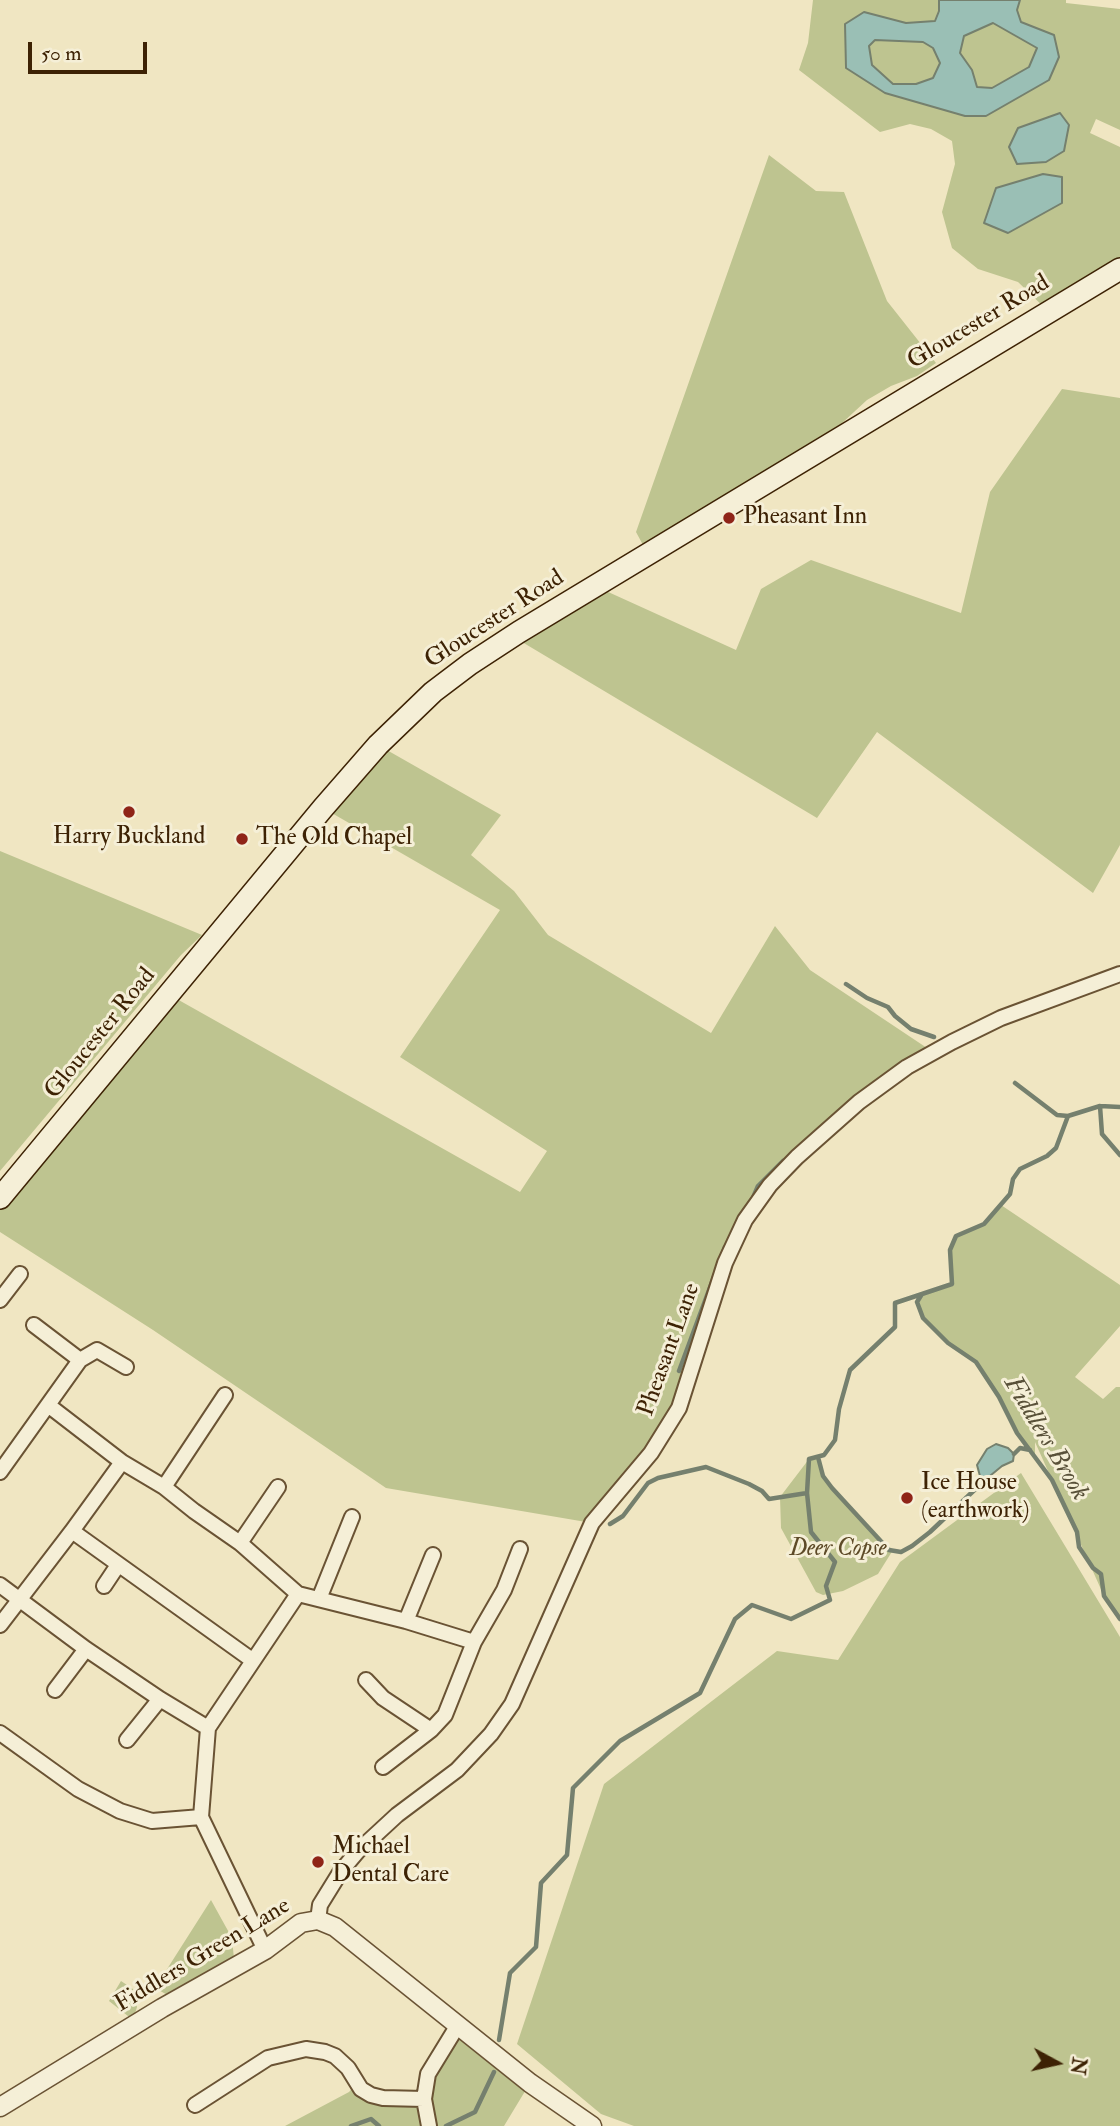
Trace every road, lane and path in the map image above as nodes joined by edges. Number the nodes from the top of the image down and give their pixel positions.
1 (1120, 269) edge
2 (1120, 974) edge
3 (0, 1198) edge
4 (20, 1273) dead end
5 (0, 1300) edge
6 (34, 1325) dead end
7 (80, 1360) junction
8 (126, 1367) dead end
9 (225, 1395) dead end
10 (48, 1405) junction
11 (122, 1462) junction
12 (0, 1472) edge
13 (164, 1487) junction
14 (278, 1488) dead end
15 (352, 1517) dead end
16 (72, 1531) junction
17 (240, 1543) junction
18 (520, 1549) dead end
19 (433, 1555) dead end
20 (118, 1565) junction
21 (0, 1585) edge
22 (104, 1586) dead end
23 (298, 1594) junction
24 (20, 1599) junction
25 (318, 1599) junction
26 (406, 1620) junction
27 (0, 1625) edge
28 (474, 1642) junction
29 (86, 1649) junction
30 (252, 1660) junction
31 (366, 1680) dead end
32 (55, 1689) dead end
33 (160, 1699) junction
34 (208, 1728) junction
35 (431, 1730) junction
36 (0, 1733) edge
37 (127, 1740) dead end
38 (383, 1767) dead end
39 (201, 1817) junction
40 (318, 1920) junction
41 (265, 1950) junction
42 (458, 2025) junction
43 (424, 2099) junction
44 (195, 2105) dead end
45 (0, 2107) edge
46 (429, 2126) edge
47 (592, 2126) edge

1 - 3 main road, Gloucester Road
2 - 40 street, Pheasant Lane
4 - 5 street
6 - 7 street
7 - 8 street
7 - 10 street
9 - 13 street
10 - 11 street
10 - 12 street
11 - 13 street
11 - 16 street
13 - 17 street
14 - 17 street
15 - 25 street
16 - 20 street
16 - 24 street
17 - 23 street
18 - 28 street
19 - 26 street
20 - 22 street
20 - 30 street
21 - 24 street
23 - 25 street
23 - 30 street
24 - 27 street
24 - 29 street
25 - 26 street
26 - 28 street
28 - 35 street
29 - 32 street
29 - 33 street
30 - 34 street
31 - 35 street
33 - 34 street
33 - 37 street
34 - 39 street
35 - 38 street
36 - 39 street
39 - 41 street
40 - 41 street, Fiddlers Green Lane
40 - 42 street, Fiddlers Green Lane
41 - 45 street, Fiddlers Green Lane
42 - 43 street
42 - 47 street, Fiddlers Green Lane
43 - 44 street
43 - 46 street

